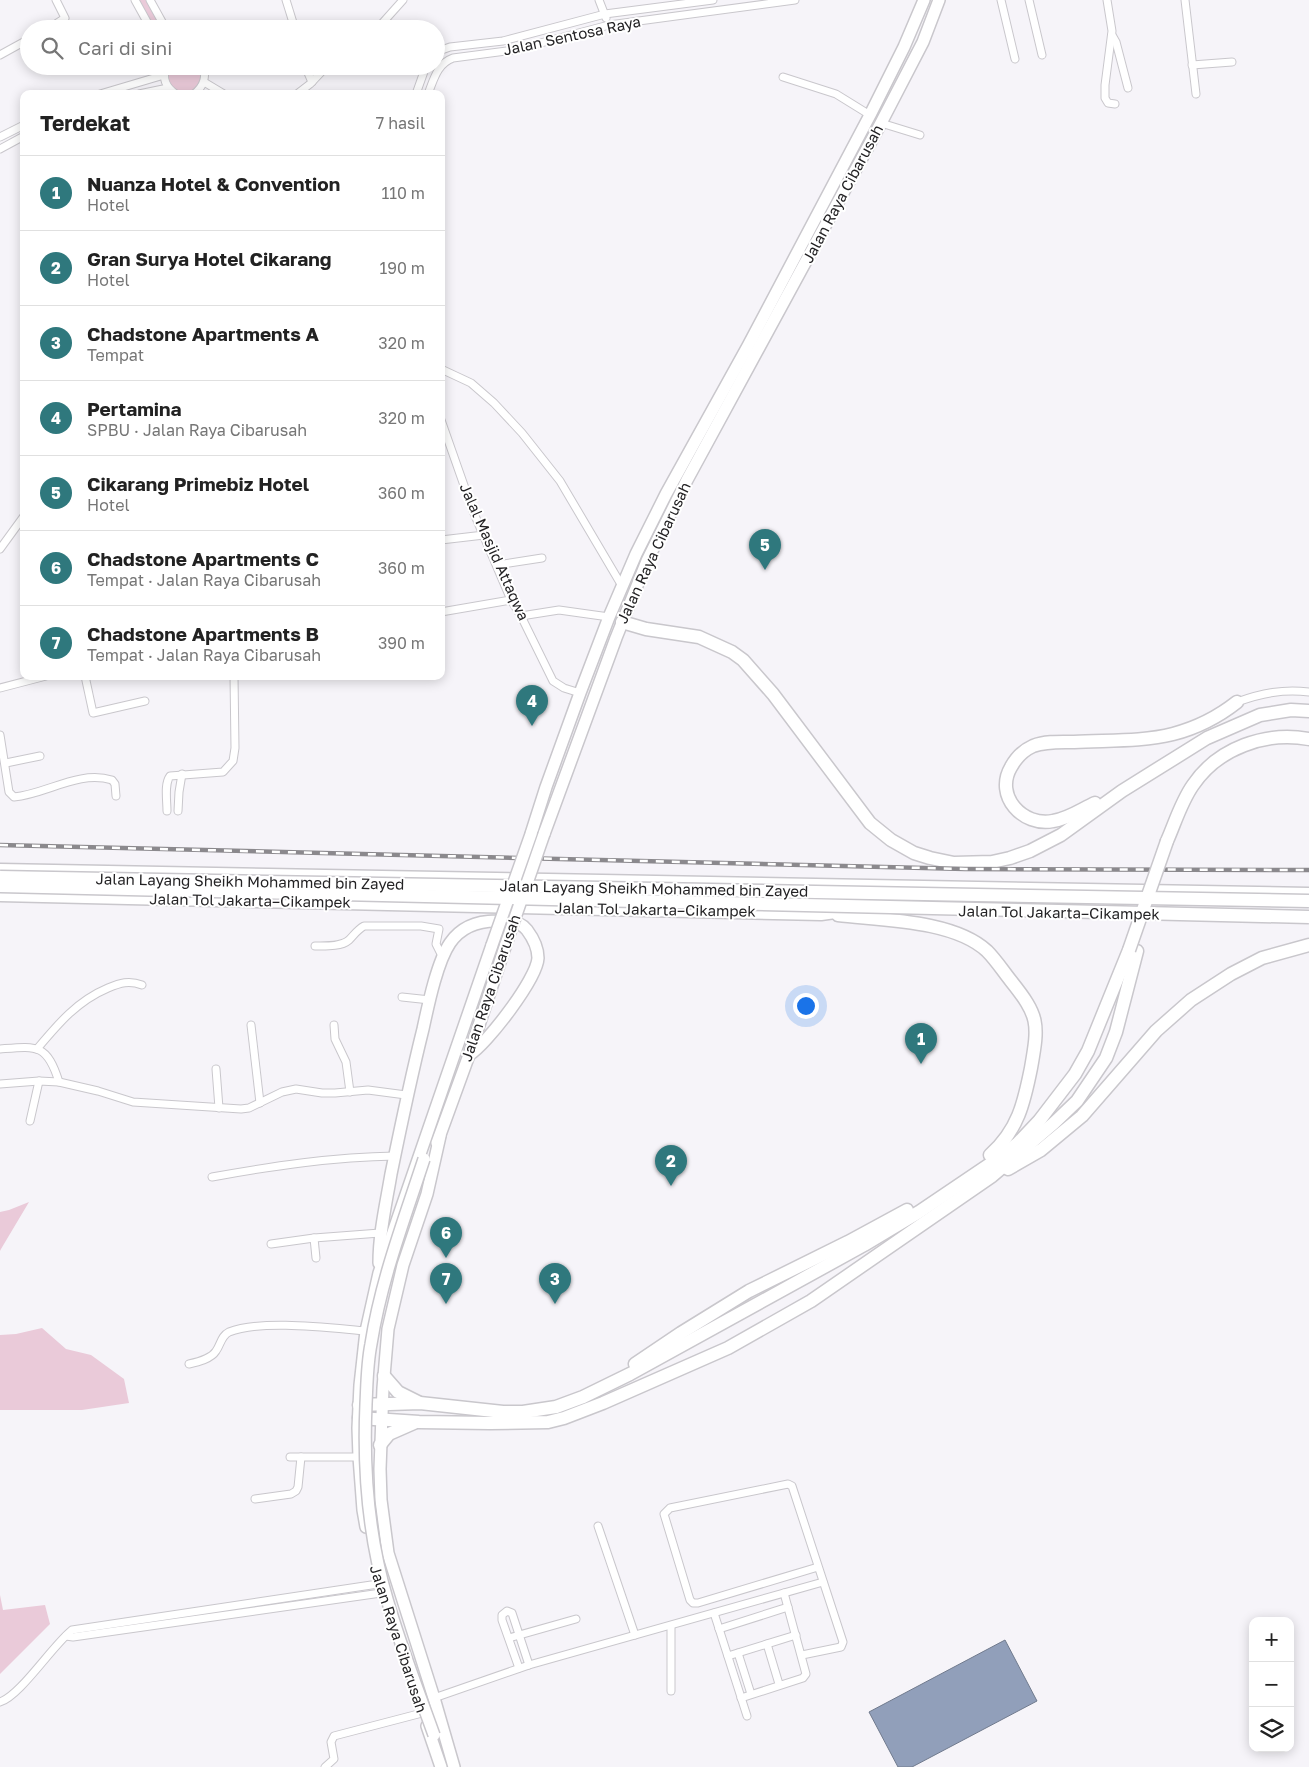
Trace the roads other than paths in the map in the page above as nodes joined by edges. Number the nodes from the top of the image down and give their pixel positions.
1 (56, 0) edge
2 (135, 0) edge
3 (150, 0) edge
4 (286, 0) edge
5 (403, 0) edge
6 (599, 0) edge
7 (713, 0) edge
8 (796, 0) edge
9 (924, 0) edge
10 (939, 0) edge
11 (1001, 0) edge
12 (1030, 0) edge
13 (1107, 0) edge
14 (1185, 0) edge
15 (605, 14) junction
16 (62, 20) edge
17 (146, 20) edge
18 (161, 20) edge
19 (292, 20) edge
20 (385, 20) edge
21 (608, 26) junction
22 (1112, 36) junction
23 (20, 44) edge
24 (445, 49) edge
25 (0, 54) edge
26 (1042, 55) dead end
27 (1014, 59) dead end
28 (445, 62) edge
29 (1232, 62) dead end
30 (1192, 65) junction
31 (164, 75) joint
32 (204, 75) edge
33 (309, 75) edge
34 (318, 75) edge
35 (423, 75) edge
36 (436, 75) edge
37 (783, 77) dead end
38 (204, 82) junction
39 (312, 82) junction
40 (168, 88) junction
41 (1128, 88) dead end
42 (113, 90) edge
43 (158, 90) edge
44 (171, 90) edge
45 (199, 90) edge
46 (217, 90) edge
47 (302, 90) edge
48 (417, 90) edge
49 (430, 90) edge
50 (1196, 94) dead end
51 (1115, 104) dead end
52 (870, 115) junction
53 (881, 123) junction
54 (20, 127) edge
55 (920, 135) dead end
56 (0, 137) edge
57 (20, 138) edge
58 (0, 149) edge
59 (445, 371) edge
60 (445, 433) edge
61 (20, 522) edge
62 (484, 535) junction
63 (445, 540) edge
64 (0, 549) edge
65 (542, 558) dead end
66 (497, 565) junction
67 (622, 586) junction
68 (635, 590) junction
69 (511, 600) junction
70 (445, 611) edge
71 (521, 616) junction
72 (609, 617) junction
73 (622, 622) junction
74 (31, 680) edge
75 (85, 680) edge
76 (234, 680) edge
77 (0, 688) edge
78 (1309, 692) edge
79 (580, 693) junction
80 (145, 701) dead end
81 (1237, 702) joint
82 (1309, 711) edge
83 (0, 735) edge
84 (1309, 739) edge
85 (1309, 746) edge
86 (40, 756) dead end
87 (6, 764) junction
88 (182, 774) junction
89 (1122, 790) junction
90 (116, 796) dead end
91 (167, 811) dead end
92 (178, 811) dead end
93 (1170, 843) junction
94 (0, 870) edge
95 (0, 877) edge
96 (0, 886) edge
97 (1309, 894) edge
98 (0, 895) edge
99 (1309, 901) edge
100 (821, 914) junction
101 (1309, 917) edge
102 (1309, 945) edge
103 (316, 946) dead end
104 (1133, 950) junction
105 (442, 958) junction
106 (142, 985) dead end
107 (402, 996) dead end
108 (430, 1000) junction
109 (251, 1025) dead end
110 (334, 1025) dead end
111 (0, 1049) edge
112 (37, 1049) junction
113 (469, 1056) junction
114 (216, 1069) dead end
115 (40, 1081) junction
116 (59, 1082) junction
117 (0, 1084) edge
118 (350, 1092) junction
119 (406, 1095) junction
120 (260, 1103) junction
121 (219, 1108) junction
122 (30, 1121) dead end
123 (428, 1129) junction
124 (440, 1136) junction
125 (395, 1156) junction
126 (426, 1159) junction
127 (992, 1176) junction
128 (212, 1177) dead end
129 (380, 1233) junction
130 (314, 1238) junction
131 (271, 1244) dead end
132 (316, 1258) dead end
133 (379, 1273) junction
134 (366, 1331) junction
135 (189, 1364) dead end
136 (384, 1382) junction
137 (615, 1382) junction
138 (360, 1385) junction
139 (420, 1403) junction
140 (382, 1406) junction
141 (359, 1417) junction
142 (419, 1422) junction
143 (381, 1423) junction
144 (380, 1445) junction
145 (290, 1457) dead end
146 (301, 1457) junction
147 (360, 1457) junction
148 (255, 1499) dead end
149 (598, 1526) dead end
150 (818, 1566) junction
151 (823, 1582) junction
152 (380, 1589) junction
153 (784, 1593) junction
154 (788, 1607) junction
155 (714, 1613) junction
156 (576, 1619) dead end
157 (671, 1626) junction
158 (719, 1629) junction
159 (519, 1635) junction
160 (635, 1635) junction
161 (796, 1635) junction
162 (509, 1638) junction
163 (767, 1644) junction
164 (738, 1653) junction
165 (802, 1655) junction
166 (728, 1656) junction
167 (529, 1665) junction
168 (519, 1668) junction
169 (779, 1684) junction
170 (671, 1691) dead end
171 (751, 1694) junction
172 (434, 1698) junction
173 (741, 1698) junction
174 (0, 1702) edge
175 (422, 1713) junction
176 (747, 1716) dead end
177 (436, 1735) junction
178 (325, 1767) edge
179 (441, 1767) edge
180 (446, 1767) edge
181 (454, 1767) edge

1 - 16 street
2 - 17 street
3 - 18 street
4 - 19 street
5 - 20 street
6 - 15 street
7 - 15 street, Jalan Sentosa Raya
8 - 21 street, Jalan Sentosa Raya
9 - 52 main road, Jalan Raya Cibarusah
10 - 53 main road, Jalan Raya Cibarusah
11 - 27 street
12 - 26 street
13 - 22 street
14 - 30 street
15 - 21 street
15 - 24 street, Jalan Sentosa Raya
21 - 28 street, Jalan Sentosa Raya
22 - 41 street
22 - 51 street
23 - 25 street
29 - 30 street
30 - 50 street
31 - 40 street
31 - 42 street
32 - 38 street
33 - 39 street
34 - 39 street
35 - 48 street
36 - 49 street, Jalan Sentosa Raya
37 - 52 street
38 - 45 street
38 - 46 street
39 - 47 street
40 - 43 street
40 - 44 street
52 - 67 main road, Jalan Raya Cibarusah
53 - 55 street
53 - 68 main road, Jalan Raya Cibarusah
54 - 56 street
57 - 58 street
59 - 67 street
60 - 62 street, Jalal Masjid Attaqwa
61 - 64 street
62 - 63 street
62 - 66 street, Jalal Masjid Attaqwa
65 - 66 street
66 - 69 street, Jalal Masjid Attaqwa
67 - 68 main road
67 - 72 main road, Jalan Raya Cibarusah
68 - 73 main road, Jalan Raya Cibarusah
69 - 70 street
69 - 71 street, Jalal Masjid Attaqwa
71 - 72 street
71 - 79 street, Jalal Masjid Attaqwa
72 - 79 main road, Jalan Raya Cibarusah
73 - 89 highway
73 - 113 main road, Jalan Raya Cibarusah, bridge
74 - 77 street
75 - 80 street
76 - 88 street
78 - 81 street
79 - 123 main road, Jalan Raya Cibarusah, bridge
81 - 89 highway
82 - 89 highway
83 - 87 street
84 - 93 highway
85 - 93 highway
86 - 87 street
87 - 90 street
88 - 91 street
88 - 92 street
93 - 104 highway, bridge
94 - 97 highway, Jalan Tol Jakarta–Cikampek
95 - 99 highway, Jalan Layang Sheikh Mohammed bin Zayed, bridge
96 - 101 highway, Jalan Layang Sheikh Mohammed bin Zayed, bridge
98 - 100 highway, Jalan Tol Jakarta–Cikampek
100 - 101 highway, Jalan Tol Jakarta–Cikampek
100 - 137 highway
102 - 127 highway
103 - 105 street
104 - 127 highway
104 - 137 highway
105 - 108 main road
105 - 113 main road
106 - 112 street
107 - 108 street
108 - 119 main road
109 - 120 street
110 - 118 street
111 - 112 street
112 - 116 street
113 - 124 main road, Jalan Raya Cibarusah
114 - 121 street
115 - 116 street
115 - 117 street
115 - 122 street
116 - 121 street
118 - 119 street
118 - 120 street
119 - 125 main road
120 - 121 street
123 - 126 main road, Jalan Raya Cibarusah
123 - 133 main road, Jalan Raya Cibarusah
124 - 126 main road, Jalan Raya Cibarusah
124 - 136 main road, Jalan Raya Cibarusah
125 - 128 street
125 - 129 main road
126 - 177 main road, Jalan Raya Cibarusah, bridge
127 - 142 highway
129 - 130 street
129 - 133 main road
130 - 131 street
130 - 132 street
133 - 134 main road, Jalan Raya Cibarusah
134 - 135 street
134 - 138 main road, Jalan Raya Cibarusah
136 - 138 main road
136 - 139 highway
136 - 140 main road, Jalan Raya Cibarusah
137 - 139 highway
138 - 141 main road, Jalan Raya Cibarusah
139 - 140 highway
140 - 141 highway
140 - 143 main road, Jalan Raya Cibarusah
141 - 143 highway
141 - 147 main road, Jalan Raya Cibarusah
142 - 143 highway
142 - 144 highway
143 - 144 main road, Jalan Raya Cibarusah
144 - 172 main road, Jalan Raya Cibarusah
145 - 146 street
146 - 147 street
146 - 148 street
147 - 152 main road, Jalan Raya Cibarusah
149 - 160 street
150 - 150 street
150 - 151 street
151 - 153 street
151 - 165 street
152 - 174 street
152 - 175 main road, Jalan Raya Cibarusah
153 - 154 street
153 - 155 street
154 - 158 street
154 - 161 street
155 - 157 street
155 - 158 street
156 - 159 street
157 - 160 street
157 - 170 street
158 - 166 street
159 - 162 street
159 - 162 street
159 - 167 street
160 - 167 street
161 - 163 street
161 - 165 street
162 - 168 street
163 - 164 street
163 - 169 street
164 - 166 street
164 - 171 street
165 - 169 street
166 - 173 street
167 - 168 street
168 - 172 street
169 - 171 street
171 - 173 street
172 - 181 main road, Jalan Raya Cibarusah
173 - 176 street
175 - 178 street
175 - 179 main road, Jalan Raya Cibarusah
177 - 180 main road, Jalan Raya Cibarusah
177 - 181 main road, Jalan Raya Cibarusah

